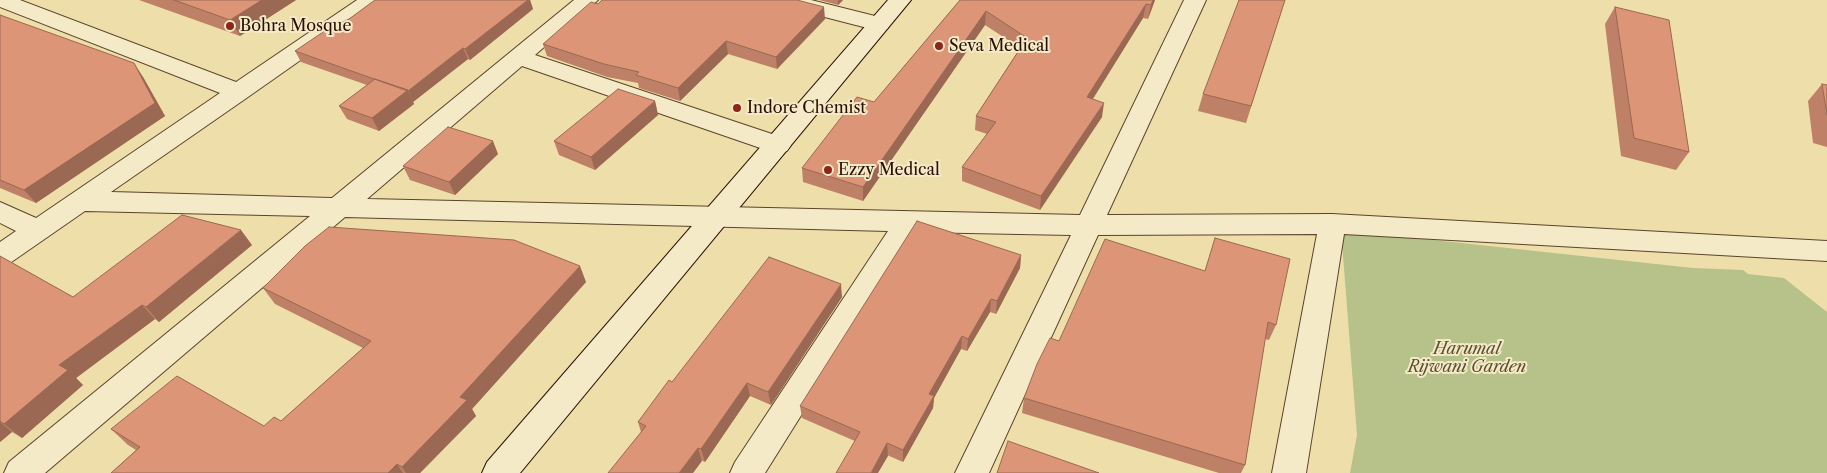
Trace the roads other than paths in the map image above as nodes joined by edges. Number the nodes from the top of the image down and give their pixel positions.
1 (0, 0) edge
2 (371, 0) edge
3 (587, 0) edge
4 (786, 0) edge
5 (900, 0) edge
6 (1195, 0) edge
7 (879, 24) junction
8 (518, 57) junction
9 (240, 92) junction
10 (778, 145) junction
11 (80, 201) junction
12 (337, 208) junction
13 (0, 212) edge
14 (716, 218) junction
15 (908, 222) junction
16 (1332, 224) junction
17 (1089, 225) junction
18 (38, 230) junction
19 (1823, 254) edge
20 (0, 256) edge
21 (21, 473) edge
22 (499, 473) edge
23 (747, 473) edge
24 (972, 473) edge
25 (1289, 473) edge

1 - 9 street
2 - 9 street
3 - 8 street
4 - 7 street
5 - 7 street
6 - 17 street
7 - 10 street
8 - 10 street
8 - 12 street
9 - 11 street
10 - 14 street
11 - 12 street
11 - 18 street
12 - 14 street
12 - 21 street
13 - 18 street
14 - 15 street
14 - 22 street
15 - 17 street
15 - 23 street
16 - 17 street
16 - 19 street
16 - 25 street
17 - 24 street
18 - 20 street

